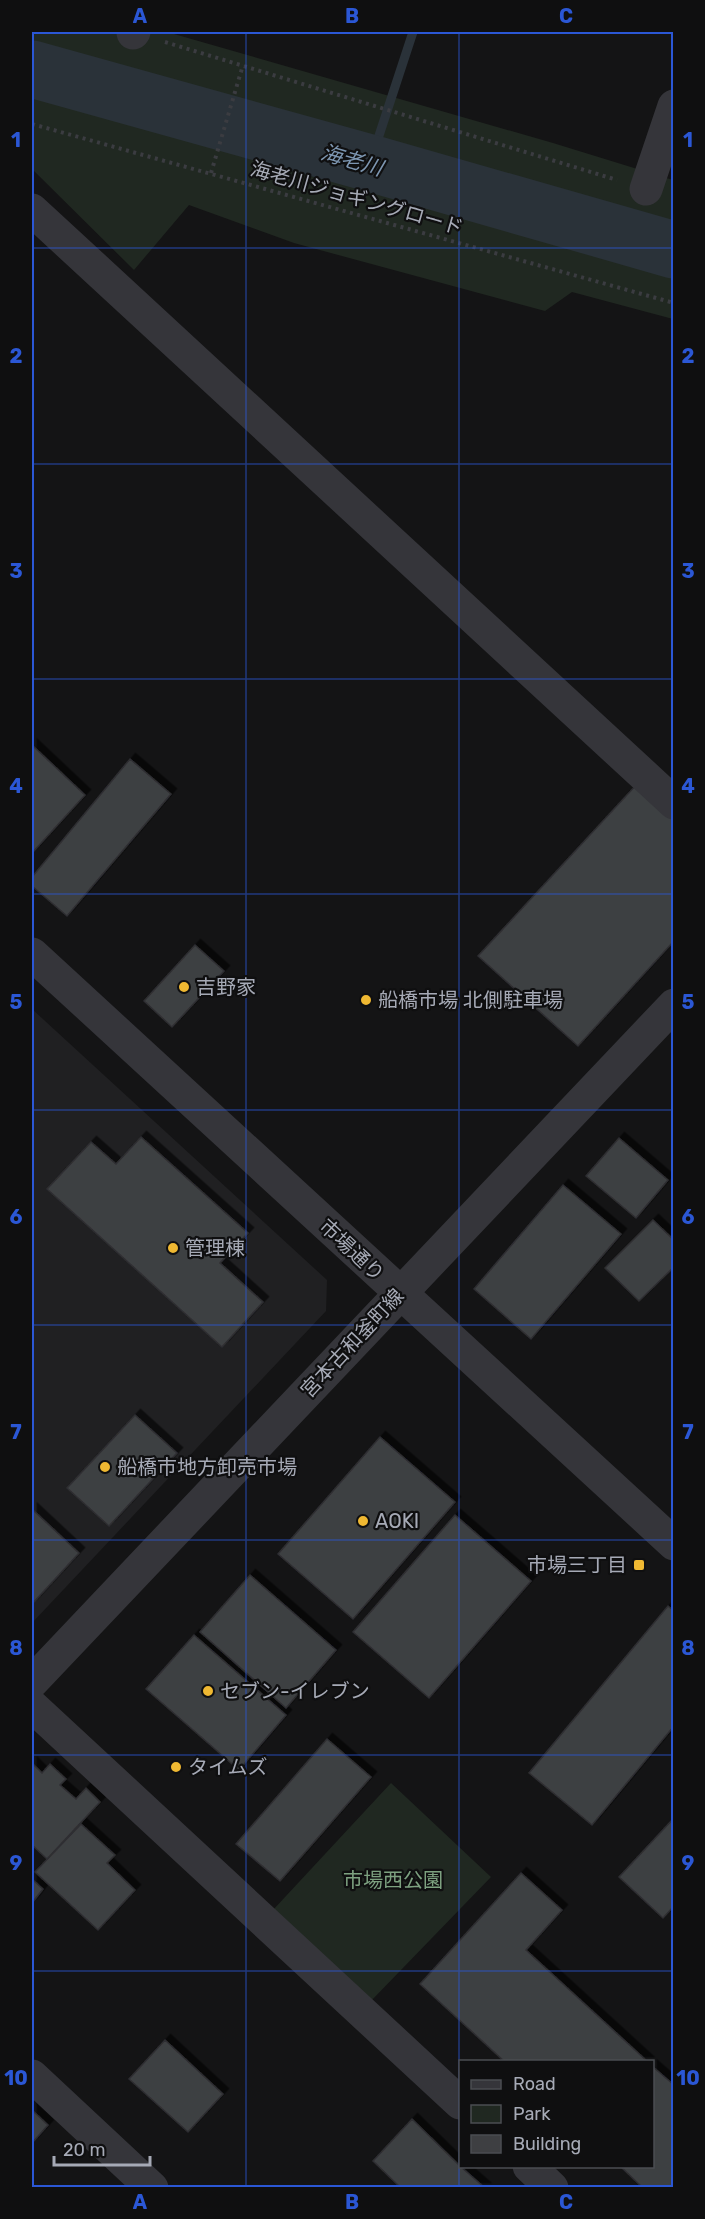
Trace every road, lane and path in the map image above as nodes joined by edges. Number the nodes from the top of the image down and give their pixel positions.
1 (134, 32) edge
2 (243, 65) junction
3 (674, 106) edge
4 (32, 124) edge
5 (211, 173) junction
6 (646, 189) joint
7 (32, 210) edge
8 (674, 303) edge
9 (674, 803) edge
10 (32, 954) edge
11 (674, 1005) edge
12 (399, 1293) junction
13 (674, 1544) edge
14 (32, 1682) edge
15 (32, 1706) edge
16 (32, 2076) edge
17 (459, 2102) edge
18 (531, 2168) edge
19 (152, 2187) edge
20 (552, 2187) edge

1 - 2 path
2 - 5 path
2 - 6 path
3 - 6 street
4 - 5 path, 海老川ジョギングロード
5 - 8 path, 海老川ジョギングロード
7 - 9 street
10 - 12 street, 市場通り
11 - 12 street, 宮本古和釜町線
12 - 13 street, 市場通り
12 - 14 street, 宮本古和釜町線
15 - 17 street
16 - 19 street
18 - 20 street

